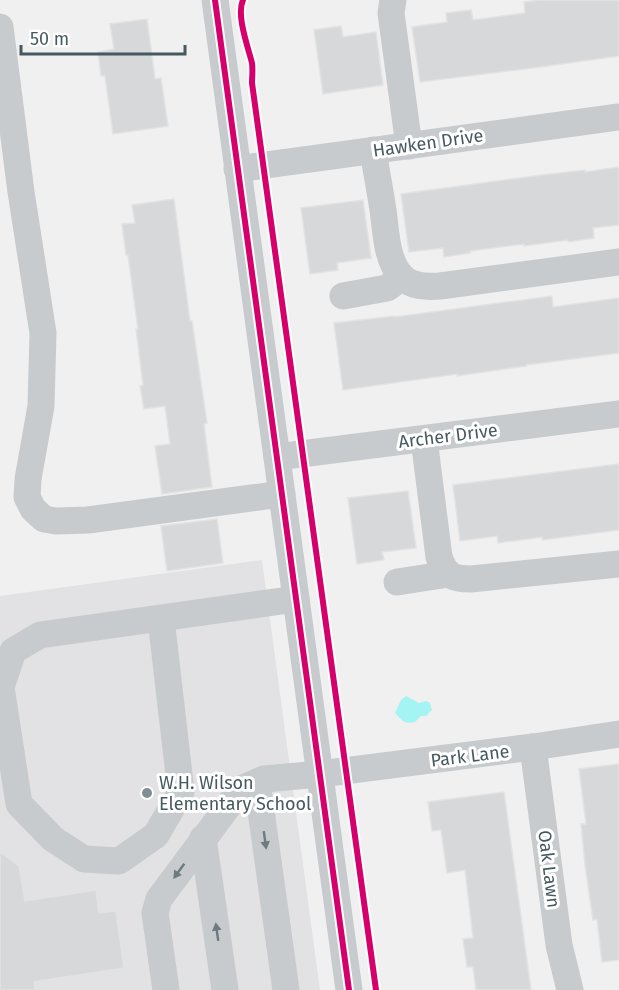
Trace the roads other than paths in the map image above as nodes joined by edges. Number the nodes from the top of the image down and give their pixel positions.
1 (214, 0) edge
2 (393, 0) edge
3 (0, 27) edge
4 (619, 117) edge
5 (409, 146) junction
6 (373, 150) junction
7 (237, 169) junction
8 (619, 262) edge
9 (402, 277) junction
10 (343, 296) dead end
11 (619, 414) edge
12 (424, 439) junction
13 (277, 457) junction
14 (282, 494) junction
15 (619, 564) edge
16 (449, 574) junction
17 (397, 582) dead end
18 (296, 600) junction
19 (161, 618) junction
20 (619, 734) edge
21 (533, 747) junction
22 (320, 774) junction
23 (257, 782) junction
24 (203, 838) junction
25 (166, 990) edge
26 (225, 990) edge
27 (286, 990) edge
28 (349, 990) edge
29 (570, 990) edge

1 - 7 street
2 - 5 street
3 - 14 street
4 - 5 street, Hawken Drive
5 - 6 street, Hawken Drive
6 - 7 street, Hawken Drive
6 - 9 street
7 - 13 street
8 - 9 street
9 - 10 street
11 - 12 street, Archer Drive
12 - 13 street, Archer Drive
12 - 16 street
13 - 14 street
14 - 18 street
15 - 16 street
16 - 17 street
18 - 19 street
18 - 22 street
19 - 19 street
20 - 21 street, Park Lane
21 - 22 street, Park Lane
21 - 29 street, Oak Lawn
22 - 23 street, Park Lane
22 - 28 street
23 - 24 street
23 -> 27 street
24 -> 25 street
26 -> 24 street

